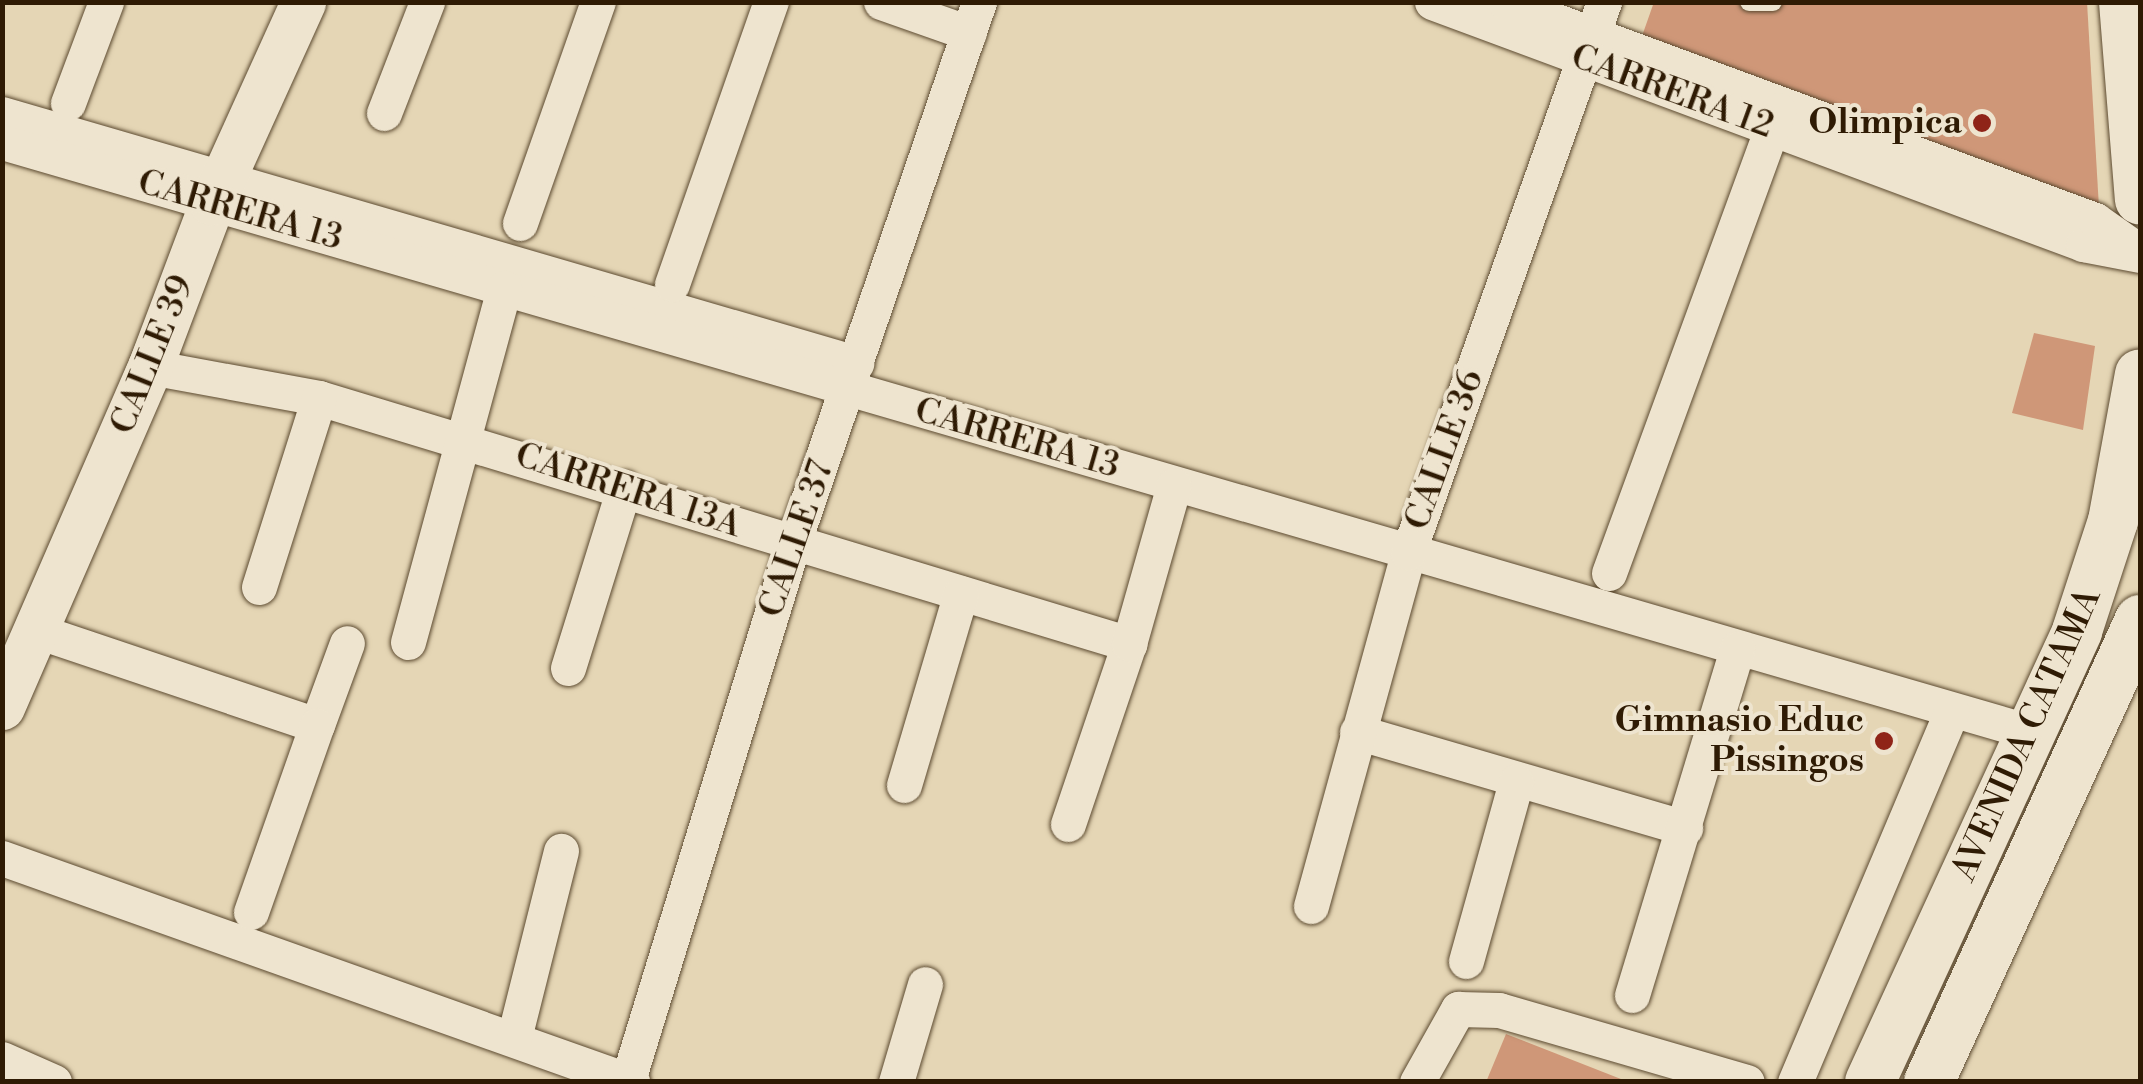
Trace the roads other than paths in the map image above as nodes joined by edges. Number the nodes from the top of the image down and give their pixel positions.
1 (106, 2) edge
2 (303, 2) edge
3 (426, 2) edge
4 (598, 2) edge
5 (771, 2) edge
6 (881, 2) edge
7 (1432, 2) edge
8 (1505, 2) edge
9 (1749, 2) edge
10 (1772, 2) edge
11 (2124, 2) edge
12 (974, 18) edge
13 (1593, 32) edge
14 (68, 104) dead end
15 (384, 113) dead end
16 (2, 114) edge
17 (1776, 116) junction
18 (2, 142) edge
19 (218, 191) junction
20 (2140, 199) edge
21 (520, 223) dead end
22 (2140, 254) edge
23 (672, 284) dead end
24 (504, 288) junction
25 (143, 365) junction
26 (2140, 374) edge
27 (853, 376) junction
28 (319, 398) junction
29 (463, 440) junction
30 (1174, 485) junction
31 (624, 488) junction
32 (793, 544) junction
33 (1408, 553) junction
34 (1609, 572) dead end
35 (259, 587) dead end
36 (961, 592) junction
37 (2140, 620) edge
38 (37, 631) junction
39 (408, 642) dead end
40 (347, 643) dead end
41 (1129, 644) junction
42 (1737, 648) junction
43 (568, 668) dead end
44 (2, 708) edge
45 (1951, 712) junction
46 (318, 725) junction
47 (1357, 732) junction
48 (2032, 733) junction
49 (1516, 782) junction
50 (904, 785) dead end
51 (1068, 824) dead end
52 (1685, 828) junction
53 (561, 851) dead end
54 (2, 858) edge
55 (1311, 906) dead end
56 (252, 912) dead end
57 (1466, 961) dead end
58 (925, 984) dead end
59 (1632, 995) dead end
60 (514, 1038) junction
61 (2, 1059) edge
62 (630, 1081) edge
63 (54, 1082) edge
64 (896, 1082) edge
65 (1417, 1082) edge
66 (1747, 1082) edge
67 (1795, 1082) edge
68 (1870, 1082) edge
69 (1929, 1082) edge

1 - 14 street
2 - 19 street, CALLE 39
3 - 15 street
4 - 21 street
5 - 23 street
6 - 12 street
7 - 13 street, CARRERA 12
8 - 13 street, CARRERA 12
9 - 10 lane
11 - 20 main road
12 - 27 street, CALLE 37
13 - 17 street, CARRERA 12
13 - 33 street, CALLE 36
16 - 19 street, CARRERA 13
17 - 22 street, CARRERA 12
17 - 34 street
18 - 19 street, CARRERA 13
19 - 24 street, CARRERA 13
19 - 25 street, CALLE 39
19 - 27 street, CARRERA 13
24 - 27 street, CARRERA 13
24 - 29 street
25 - 28 street, CARRERA 13A
25 - 38 street, CALLE 39
26 - 48 main road, AVENIDA CATAMA
27 - 30 street, CARRERA 13
27 - 32 street, CALLE 37
28 - 29 street, CARRERA 13A
28 - 35 street
29 - 31 street, CARRERA 13A
29 - 39 street
30 - 33 street, CARRERA 13
30 - 41 street
31 - 32 street, CARRERA 13A
31 - 43 street
32 - 36 street, CARRERA 13A
32 - 62 street, CALLE 37
33 - 42 street, CARRERA 13
33 - 47 street, CALLE 36
36 - 41 street, CARRERA 13A
36 - 50 street
37 - 69 main road, AVENIDA CATAMA
38 - 44 street, CALLE 39
38 - 46 street
40 - 46 street
41 - 51 street
42 - 45 street, CARRERA 13
42 - 52 street
45 - 48 street, CARRERA 13
45 - 67 street
46 - 56 street
47 - 49 street
47 - 55 street, CALLE 36
48 - 68 main road, AVENIDA CATAMA
49 - 52 street
49 - 57 street
52 - 59 street
53 - 60 street
54 - 60 street
58 - 64 street
60 - 62 street
61 - 63 street
65 - 66 street

